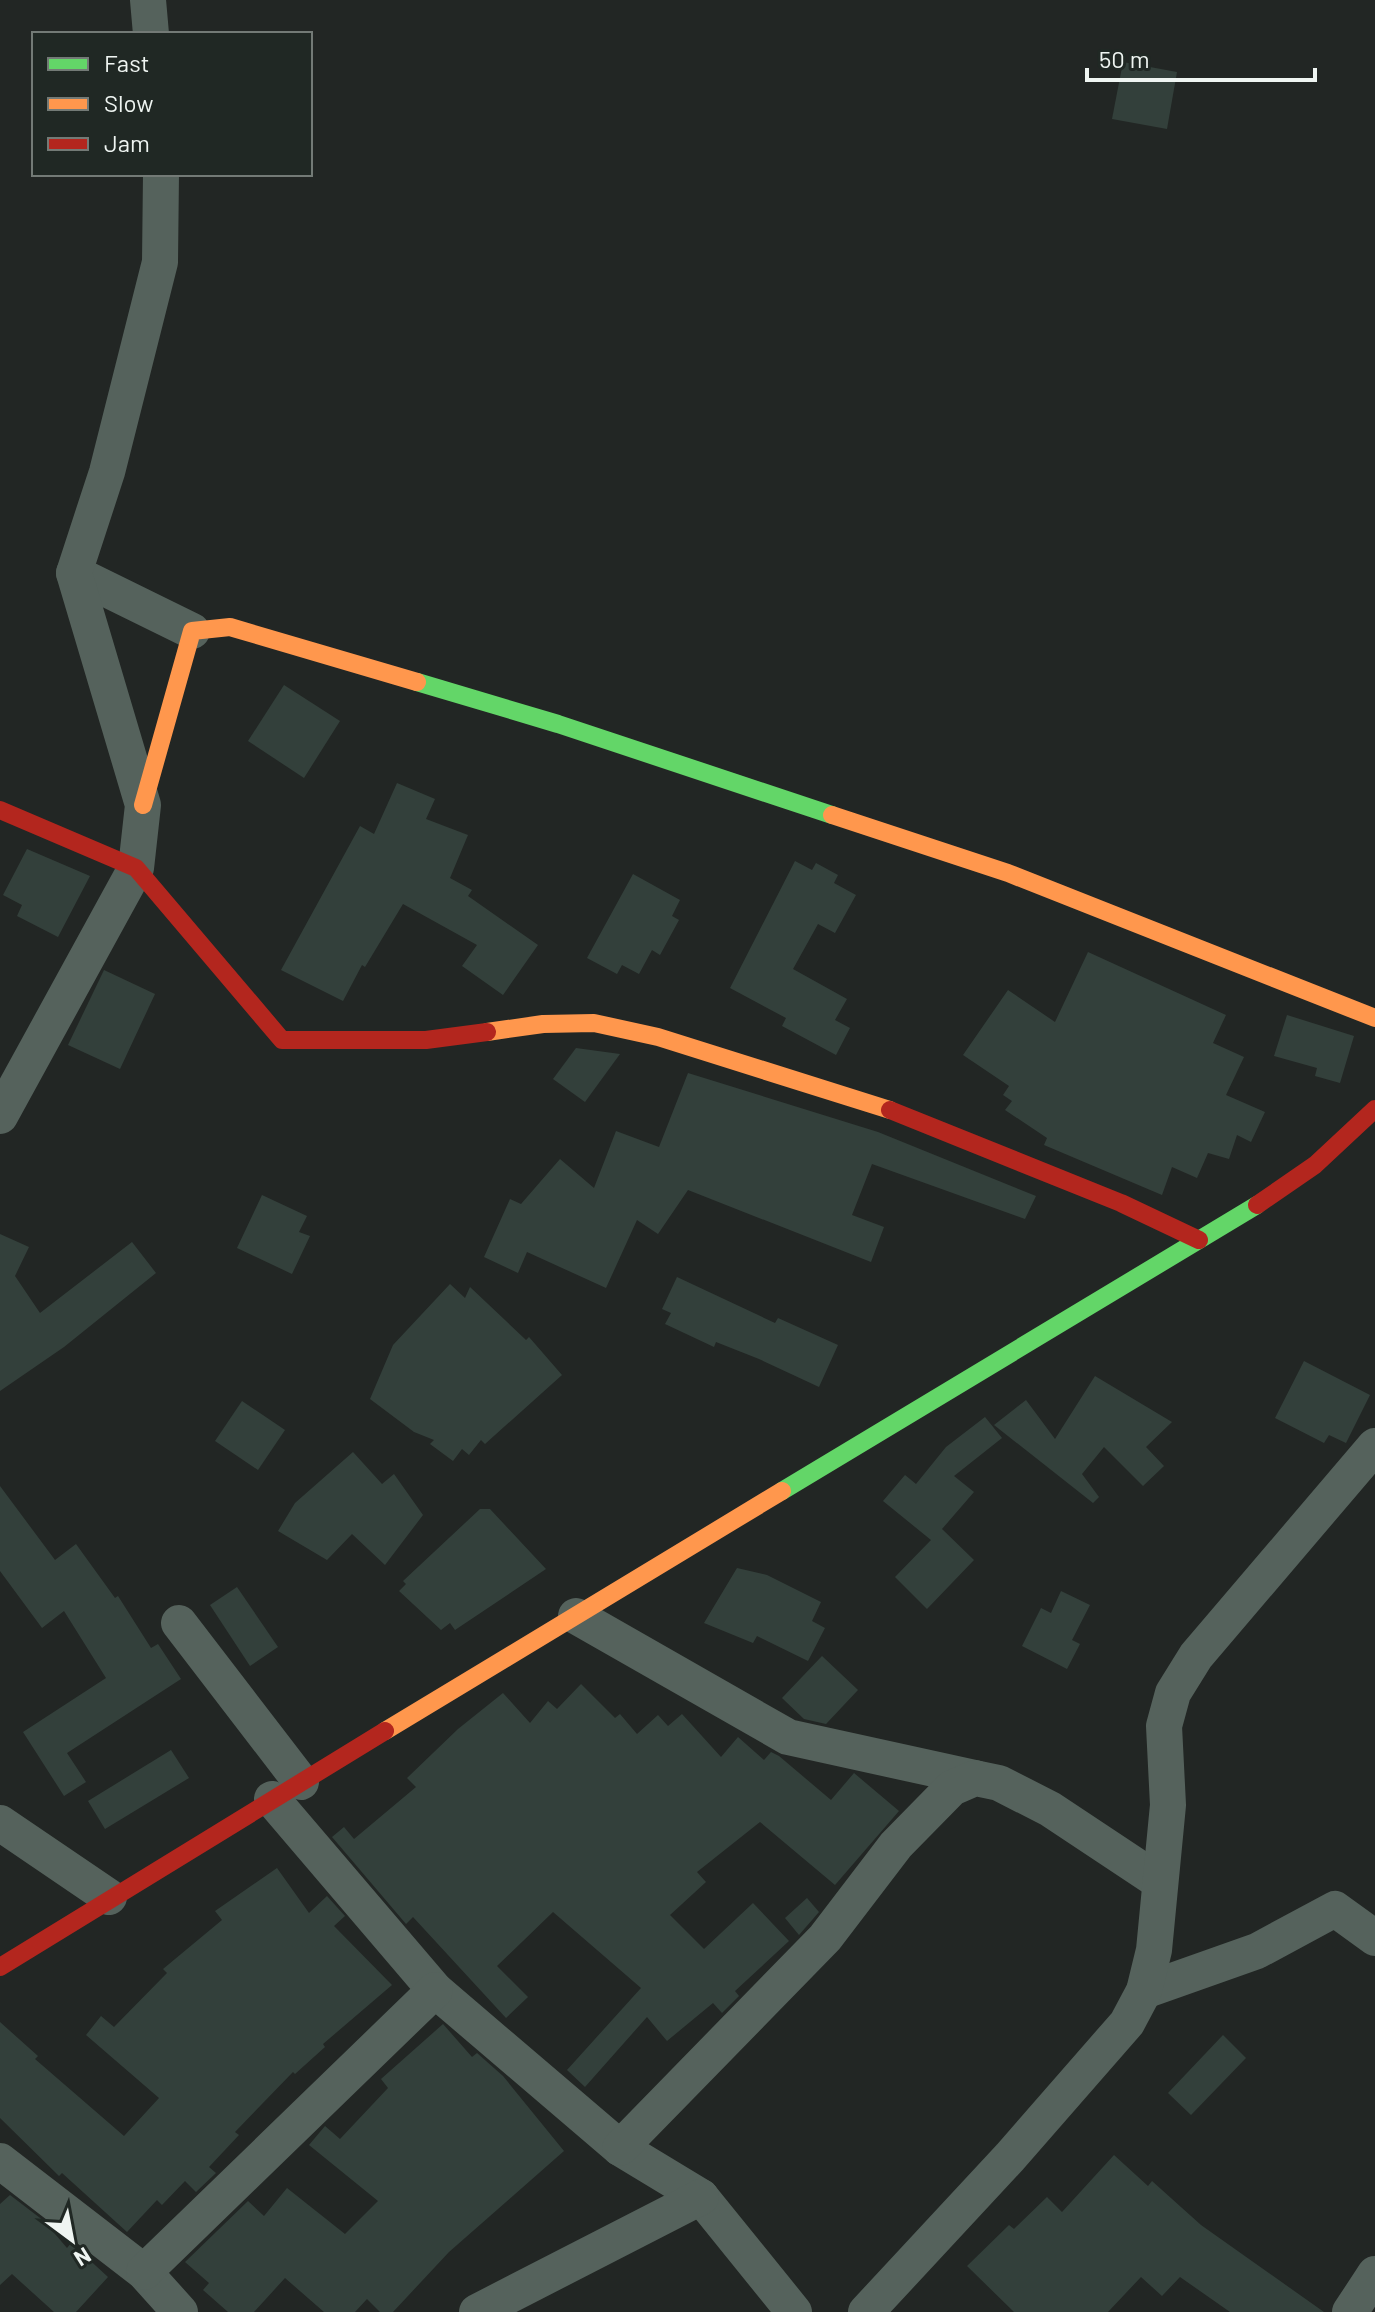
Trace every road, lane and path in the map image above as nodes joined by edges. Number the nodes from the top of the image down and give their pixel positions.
1 (148, 0) edge
2 (151, 32) edge
3 (161, 176) edge
4 (74, 573) junction
5 (192, 631) junction
6 (143, 805) junction
7 (0, 810) edge
8 (136, 868) junction
9 (1375, 1018) edge
10 (1375, 1109) edge
11 (0, 1116) edge
12 (1199, 1240) junction
13 (1375, 1446) edge
14 (576, 1616) junction
15 (179, 1623) dead end
16 (975, 1778) junction
17 (286, 1790) junction
18 (0, 1823) edge
19 (1160, 1882) junction
20 (109, 1897) junction
21 (1375, 1938) edge
22 (0, 1967) edge
23 (435, 1990) junction
24 (1144, 1991) junction
25 (620, 2148) junction
26 (0, 2161) edge
27 (701, 2197) junction
28 (144, 2272) junction
29 (1375, 2274) edge
30 (180, 2312) edge
31 (477, 2312) edge
32 (794, 2312) edge
33 (866, 2312) edge
34 (1350, 2312) edge

1 - 2 street
3 - 4 street
4 - 5 street
4 - 6 street
5 - 6 street
5 - 9 street
6 - 8 street
7 - 8 street
8 - 11 street
8 - 12 street
10 - 12 street
12 - 14 street
13 - 19 street
14 - 16 street
14 - 17 street
15 - 17 street
16 - 19 street
16 - 25 street
17 - 20 street
17 - 23 street
18 - 20 street
19 - 24 street
20 - 22 street
21 - 24 street
23 - 25 street
23 - 28 street
24 - 33 street
25 - 27 street
26 - 28 street
27 - 31 street
27 - 32 street
28 - 30 street
29 - 34 street

